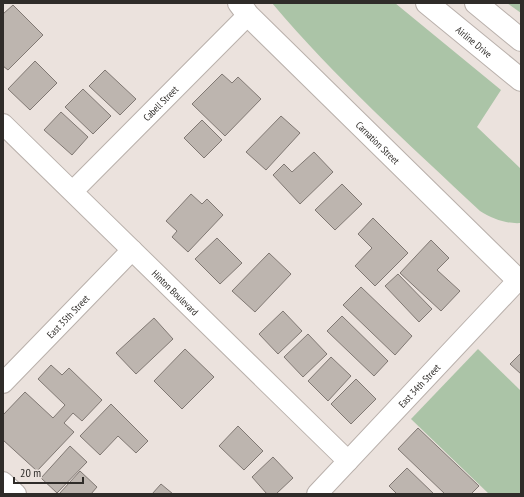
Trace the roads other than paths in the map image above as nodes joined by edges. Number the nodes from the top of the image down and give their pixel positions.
1 (427, 3) edge
2 (476, 3) edge
3 (244, 9) edge
4 (521, 40) edge
5 (521, 80) edge
6 (3, 124) edge
7 (73, 191) junction
8 (132, 250) junction
9 (520, 278) edge
10 (3, 383) edge
11 (348, 461) junction
12 (3, 482) edge
13 (16, 494) edge
14 (317, 494) edge

1 - 5 street, Airline Drive
2 - 4 street
3 - 7 street, Cabell Street
3 - 9 street, Carnation Street
6 - 7 street, Hinton Boulevard
7 - 8 street, Hinton Boulevard
8 - 10 street, East 35th Street
8 - 11 street, Hinton Boulevard
9 - 11 street, East 34th Street
11 - 14 street, East 34th Street
12 - 13 street

